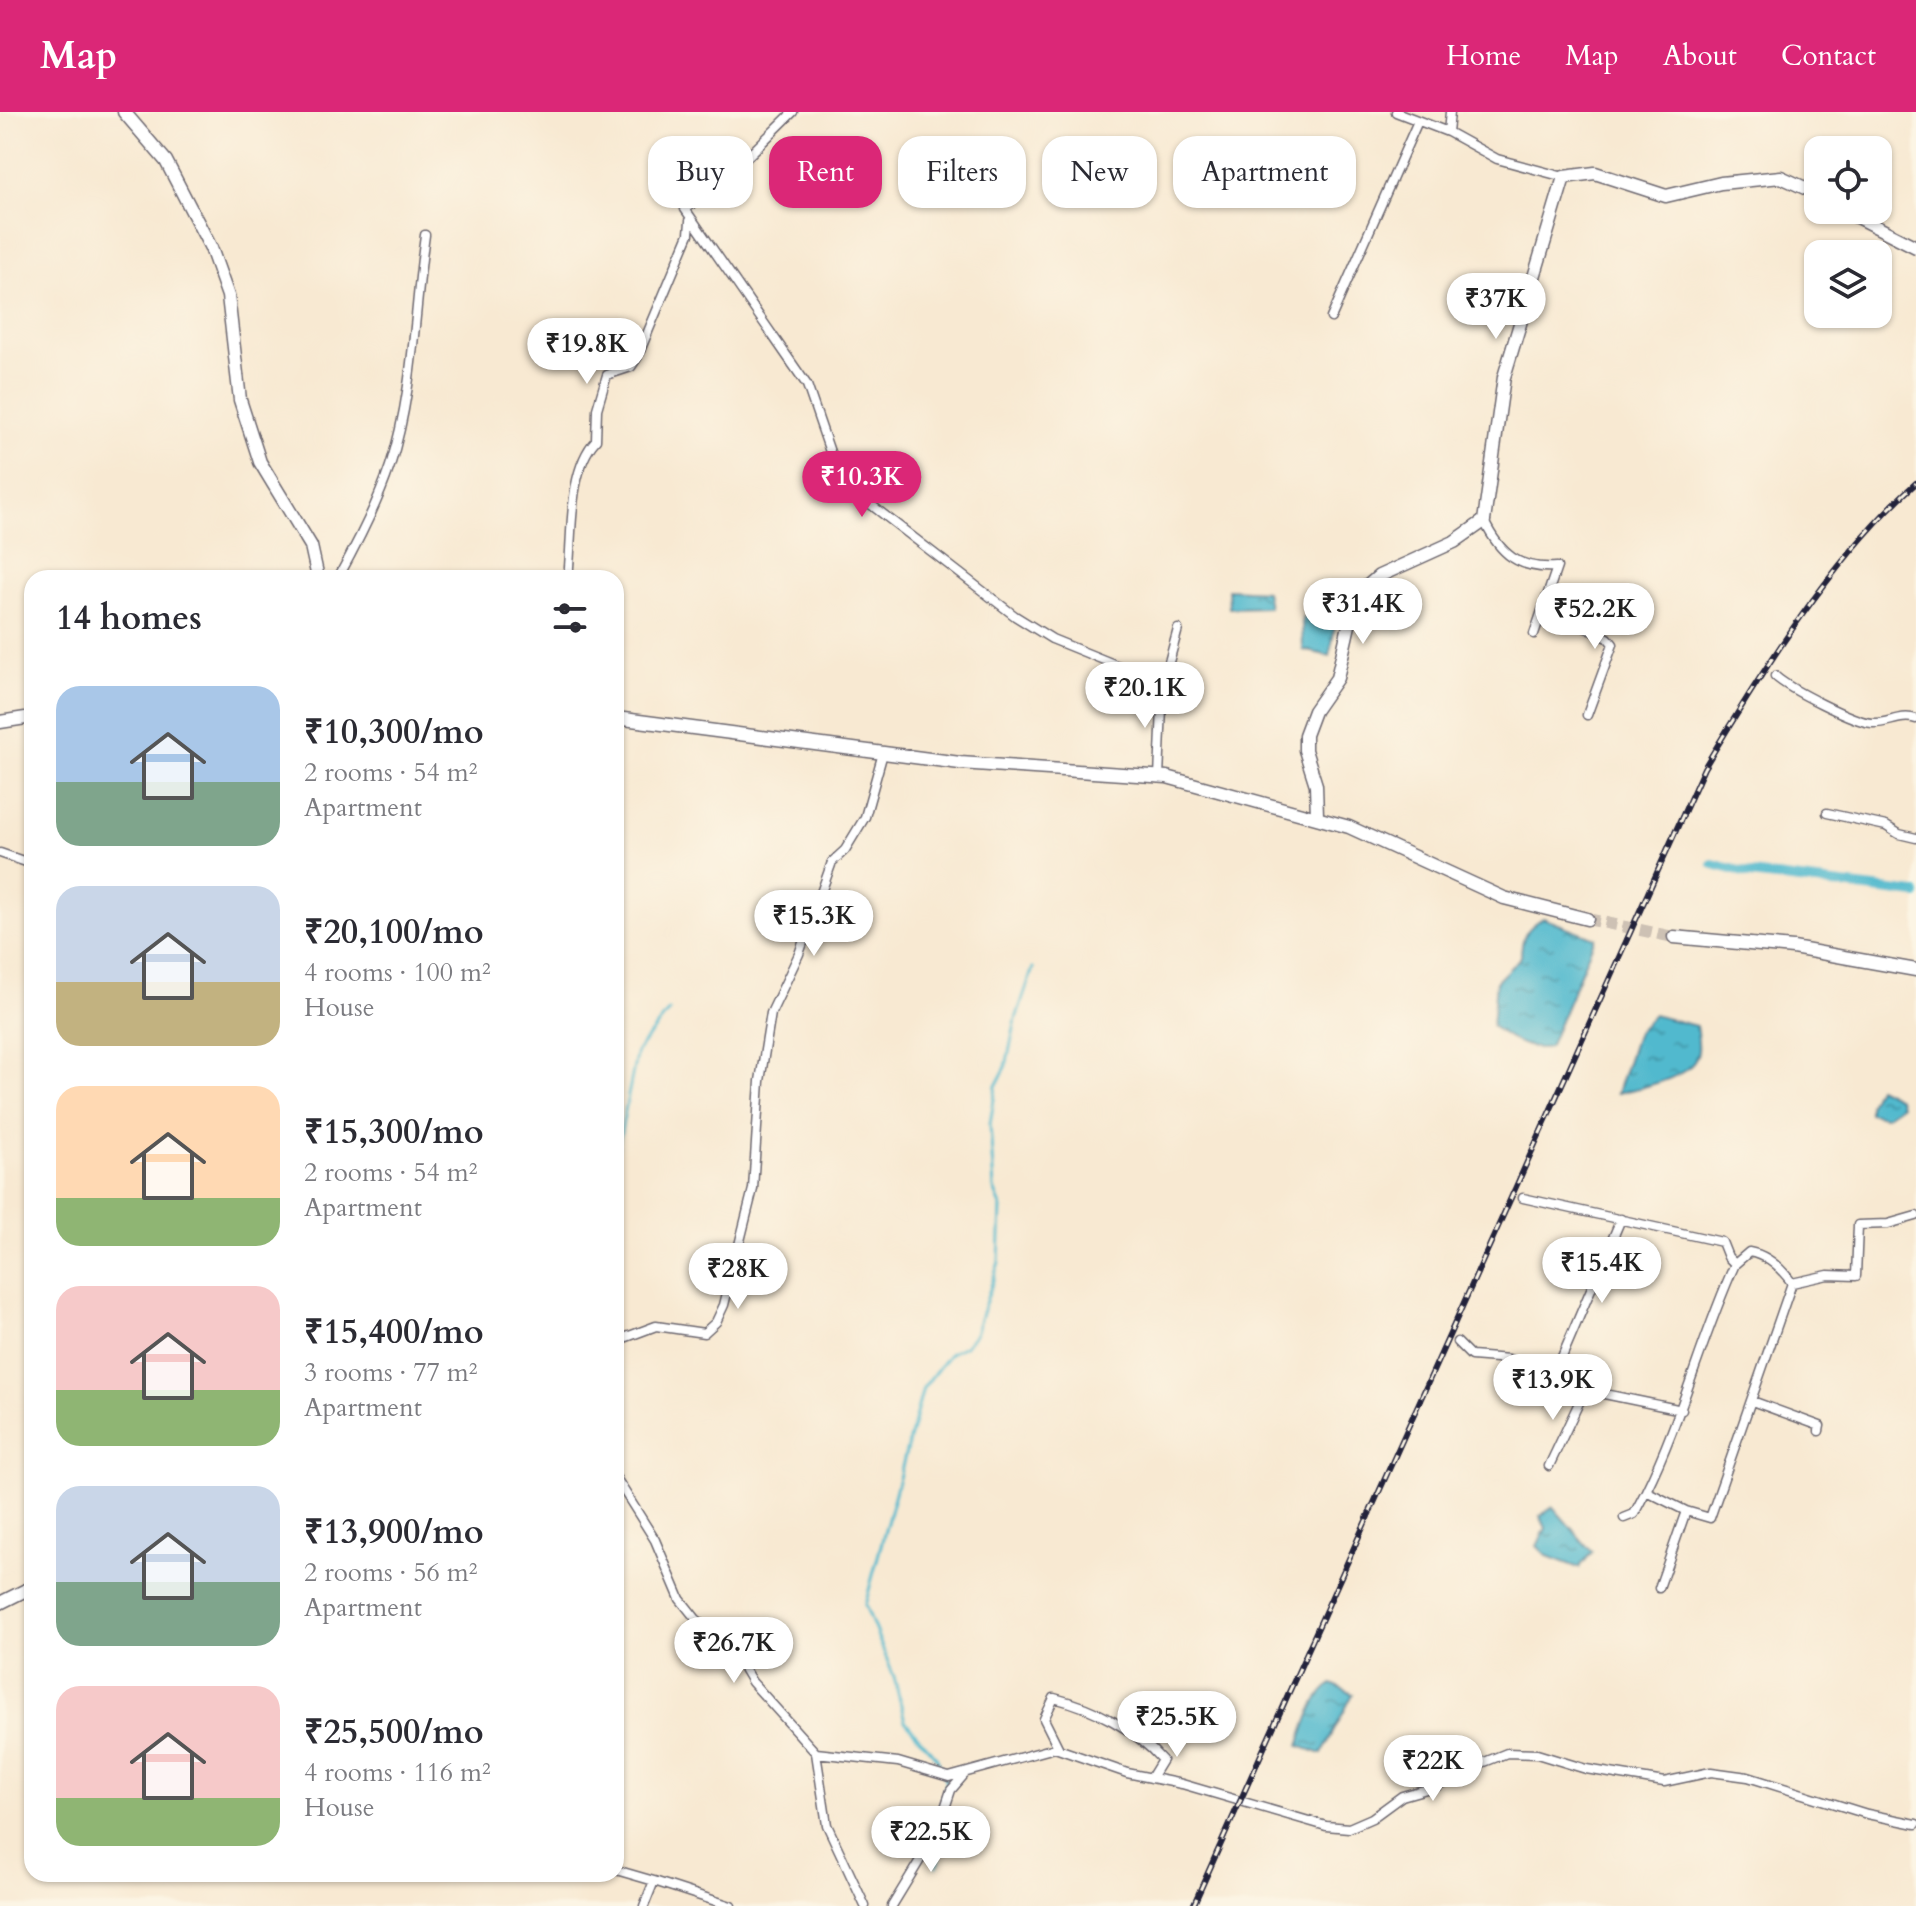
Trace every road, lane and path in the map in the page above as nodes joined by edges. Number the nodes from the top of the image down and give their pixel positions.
1 (124, 112) edge
2 (793, 112) edge
3 (1396, 112) edge
4 (1450, 112) edge
5 (1418, 121) junction
6 (1448, 132) junction
7 (1564, 177) junction
8 (1804, 188) edge
9 (690, 221) junction
10 (1871, 224) edge
11 (425, 235) dead end
12 (1916, 247) edge
13 (1331, 318) dead end
14 (1484, 521) junction
15 (316, 570) edge
16 (342, 570) edge
17 (569, 570) edge
18 (1544, 608) junction
19 (1178, 629) dead end
20 (1534, 634) dead end
21 (1775, 676) dead end
22 (1163, 684) junction
23 (1587, 715) dead end
24 (24, 718) edge
25 (624, 719) edge
26 (1916, 719) edge
27 (0, 722) edge
28 (883, 753) junction
29 (1159, 777) junction
30 (1827, 813) dead end
31 (1317, 816) junction
32 (1916, 838) edge
33 (0, 853) edge
34 (24, 861) edge
35 (1587, 919) tunnel mouth
36 (1674, 937) tunnel mouth
37 (1916, 970) edge
38 (1523, 1198) dead end
39 (1916, 1216) edge
40 (1621, 1219) junction
41 (1735, 1264) junction
42 (1792, 1283) junction
43 (624, 1338) edge
44 (1457, 1342) dead end
45 (1553, 1378) junction
46 (1585, 1390) junction
47 (1752, 1401) junction
48 (1682, 1410) junction
49 (1819, 1431) dead end
50 (1549, 1466) dead end
51 (624, 1491) edge
52 (1646, 1491) junction
53 (1686, 1511) junction
54 (1624, 1518) dead end
55 (1659, 1588) dead end
56 (24, 1592) edge
57 (0, 1603) edge
58 (1059, 1749) junction
59 (816, 1753) junction
60 (967, 1773) junction
61 (1151, 1778) junction
62 (1916, 1824) edge
63 (624, 1872) edge
64 (654, 1881) junction
65 (644, 1906) edge
66 (731, 1906) edge
67 (865, 1906) edge
68 (892, 1906) edge

1 - 15 street
2 - 9 street
3 - 5 street
4 - 6 street
5 - 6 street
5 - 13 street
6 - 7 street
7 - 8 street
7 - 14 street
9 - 17 street
9 - 22 street
10 - 12 street
11 - 16 street
14 - 18 street
14 - 31 street
18 - 20 street
18 - 23 street
19 - 22 street
21 - 26 street
22 - 29 street
24 - 27 street
25 - 28 street
28 - 29 street
28 - 43 street
29 - 31 street
30 - 32 street
31 - 35 street
33 - 34 street
36 - 37 street
38 - 40 street
39 - 42 street
40 - 41 street
40 - 45 street
41 - 42 street
41 - 48 street
42 - 47 street
44 - 45 street
45 - 46 street
46 - 48 street
46 - 50 street
47 - 49 street
47 - 53 street
48 - 52 street
51 - 59 street
52 - 53 street
52 - 54 street
53 - 55 street
56 - 57 street
58 - 60 street
58 - 61 street
58 - 61 street
59 - 60 street
59 - 67 street
60 - 68 street
61 - 62 street
63 - 64 street
64 - 65 street
64 - 66 street

